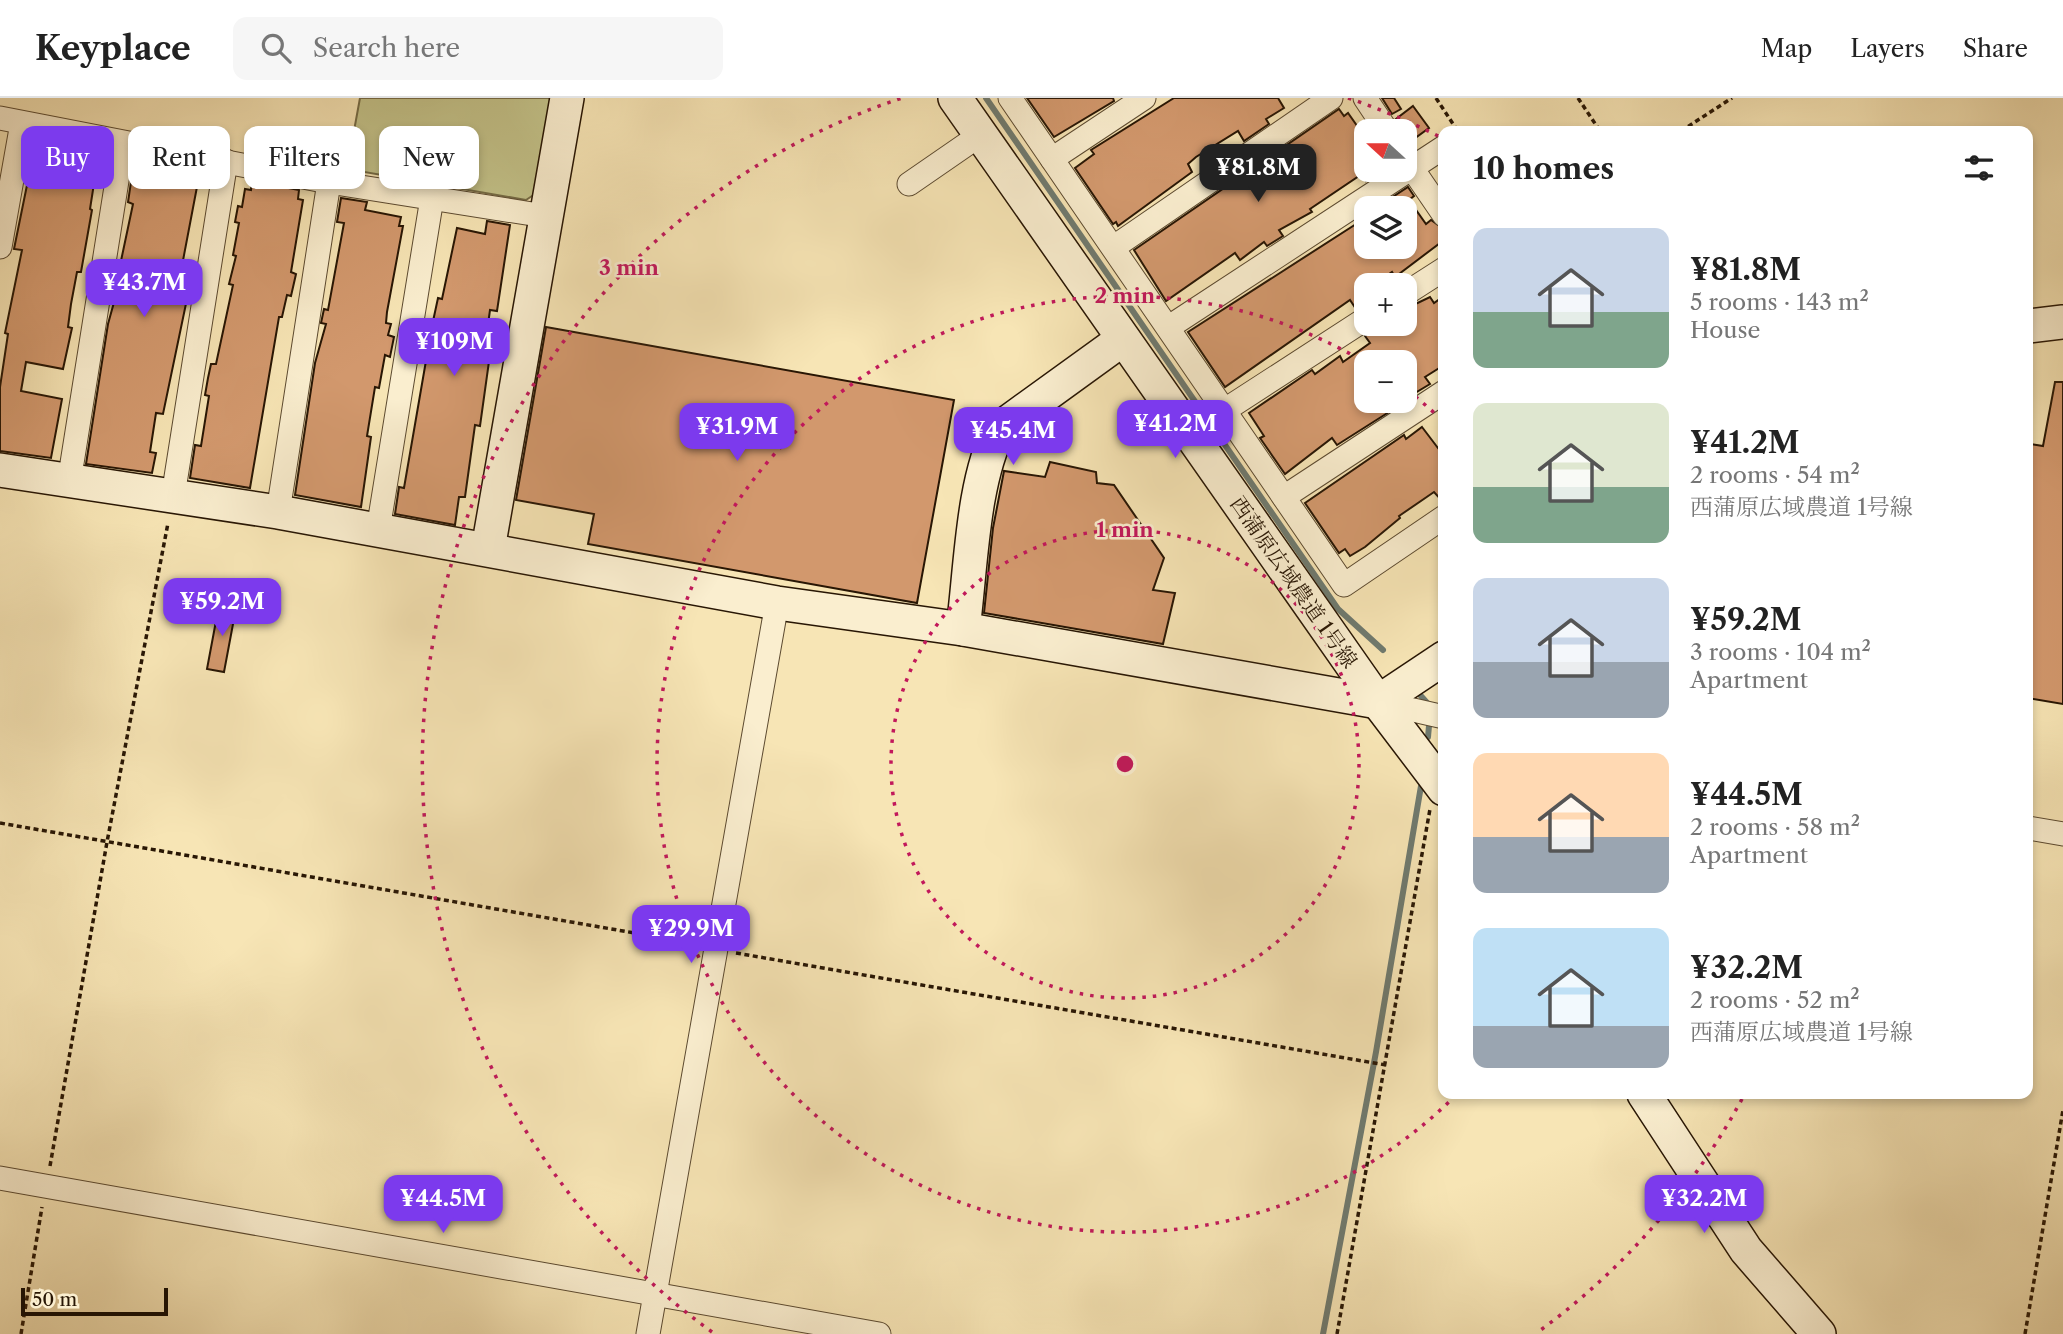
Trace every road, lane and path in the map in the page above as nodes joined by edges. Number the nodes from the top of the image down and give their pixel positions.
1 (567, 98) edge
2 (955, 98) edge
3 (1010, 98) edge
4 (1144, 98) edge
5 (1331, 98) edge
6 (1364, 98) edge
7 (1436, 98) edge
8 (1578, 98) edge
9 (1732, 98) edge
10 (1379, 119) edge
11 (11, 120) edge
12 (1455, 126) edge
13 (1597, 126) edge
14 (1689, 126) edge
15 (980, 135) junction
16 (123, 143) junction
17 (128, 144) edge
18 (1438, 151) edge
19 (1052, 159) junction
20 (1418, 159) edge
21 (1418, 176) edge
22 (1381, 182) edge
23 (909, 184) dead end
24 (365, 187) edge
25 (222, 189) edge
26 (328, 189) edge
27 (432, 198) junction
28 (1438, 206) edge
29 (544, 216) junction
30 (0, 247) edge
31 (1114, 247) junction
32 (1438, 273) edge
33 (1417, 286) edge
34 (2063, 322) edge
35 (2033, 325) edge
36 (1354, 326) edge
37 (1169, 327) junction
38 (1123, 339) junction
39 (1438, 396) edge
40 (1225, 410) junction
41 (0, 470) edge
42 (69, 482) junction
43 (173, 496) junction
44 (1284, 497) junction
45 (278, 512) junction
46 (1438, 522) edge
47 (378, 530) junction
48 (488, 549) junction
49 (777, 603) junction
50 (963, 629) junction
51 (1438, 662) edge
52 (1378, 702) junction
53 (1438, 716) edge
54 (1438, 779) edge
55 (1438, 792) edge
56 (0, 824) edge
57 (2033, 829) edge
58 (2063, 834) edge
59 (107, 842) junction
60 (716, 949) junction
61 (1386, 1065) junction
62 (1647, 1099) edge
63 (2063, 1110) edge
64 (0, 1178) edge
65 (45, 1185) junction
66 (655, 1296) junction
67 (21, 1334) edge
68 (648, 1334) edge
69 (879, 1334) edge
70 (1337, 1334) edge
71 (1819, 1334) edge
72 (2025, 1334) edge

1 - 29 street
2 - 15 street, 西蒲原広域農道 1号線
3 - 19 street
4 - 19 street
5 - 31 street
6 - 10 street
7 - 12 path
8 - 13 path
9 - 14 path
11 - 16 street
11 - 30 street
15 - 23 street
15 - 38 street, 西蒲原広域農道 1号線
16 - 17 street
16 - 42 street
18 - 20 street
19 - 31 street
21 - 28 street
22 - 37 street
24 - 27 street
25 - 43 street
26 - 45 street
27 - 29 street
27 - 47 street
29 - 48 street
31 - 37 street
32 - 33 street
34 - 35 street
36 - 40 street
37 - 40 street
38 - 50 street
38 - 52 street, 西蒲原広域農道 1号線
39 - 44 street
40 - 44 street
41 - 42 street
42 - 43 street
43 - 45 street
43 - 59 path
44 - 46 street
45 - 47 street
47 - 48 street
48 - 49 street
49 - 50 street
49 - 60 street
50 - 52 street
51 - 52 street
52 - 53 street
52 - 54 street, 西蒲原広域農道 1号線
55 - 61 path
56 - 59 path
57 - 58 street
59 - 60 path
59 - 65 path
60 - 61 path
60 - 66 street
61 - 70 path
62 - 71 street
63 - 72 path
64 - 65 street
65 - 66 street
65 - 67 path
66 - 68 street
66 - 69 street

